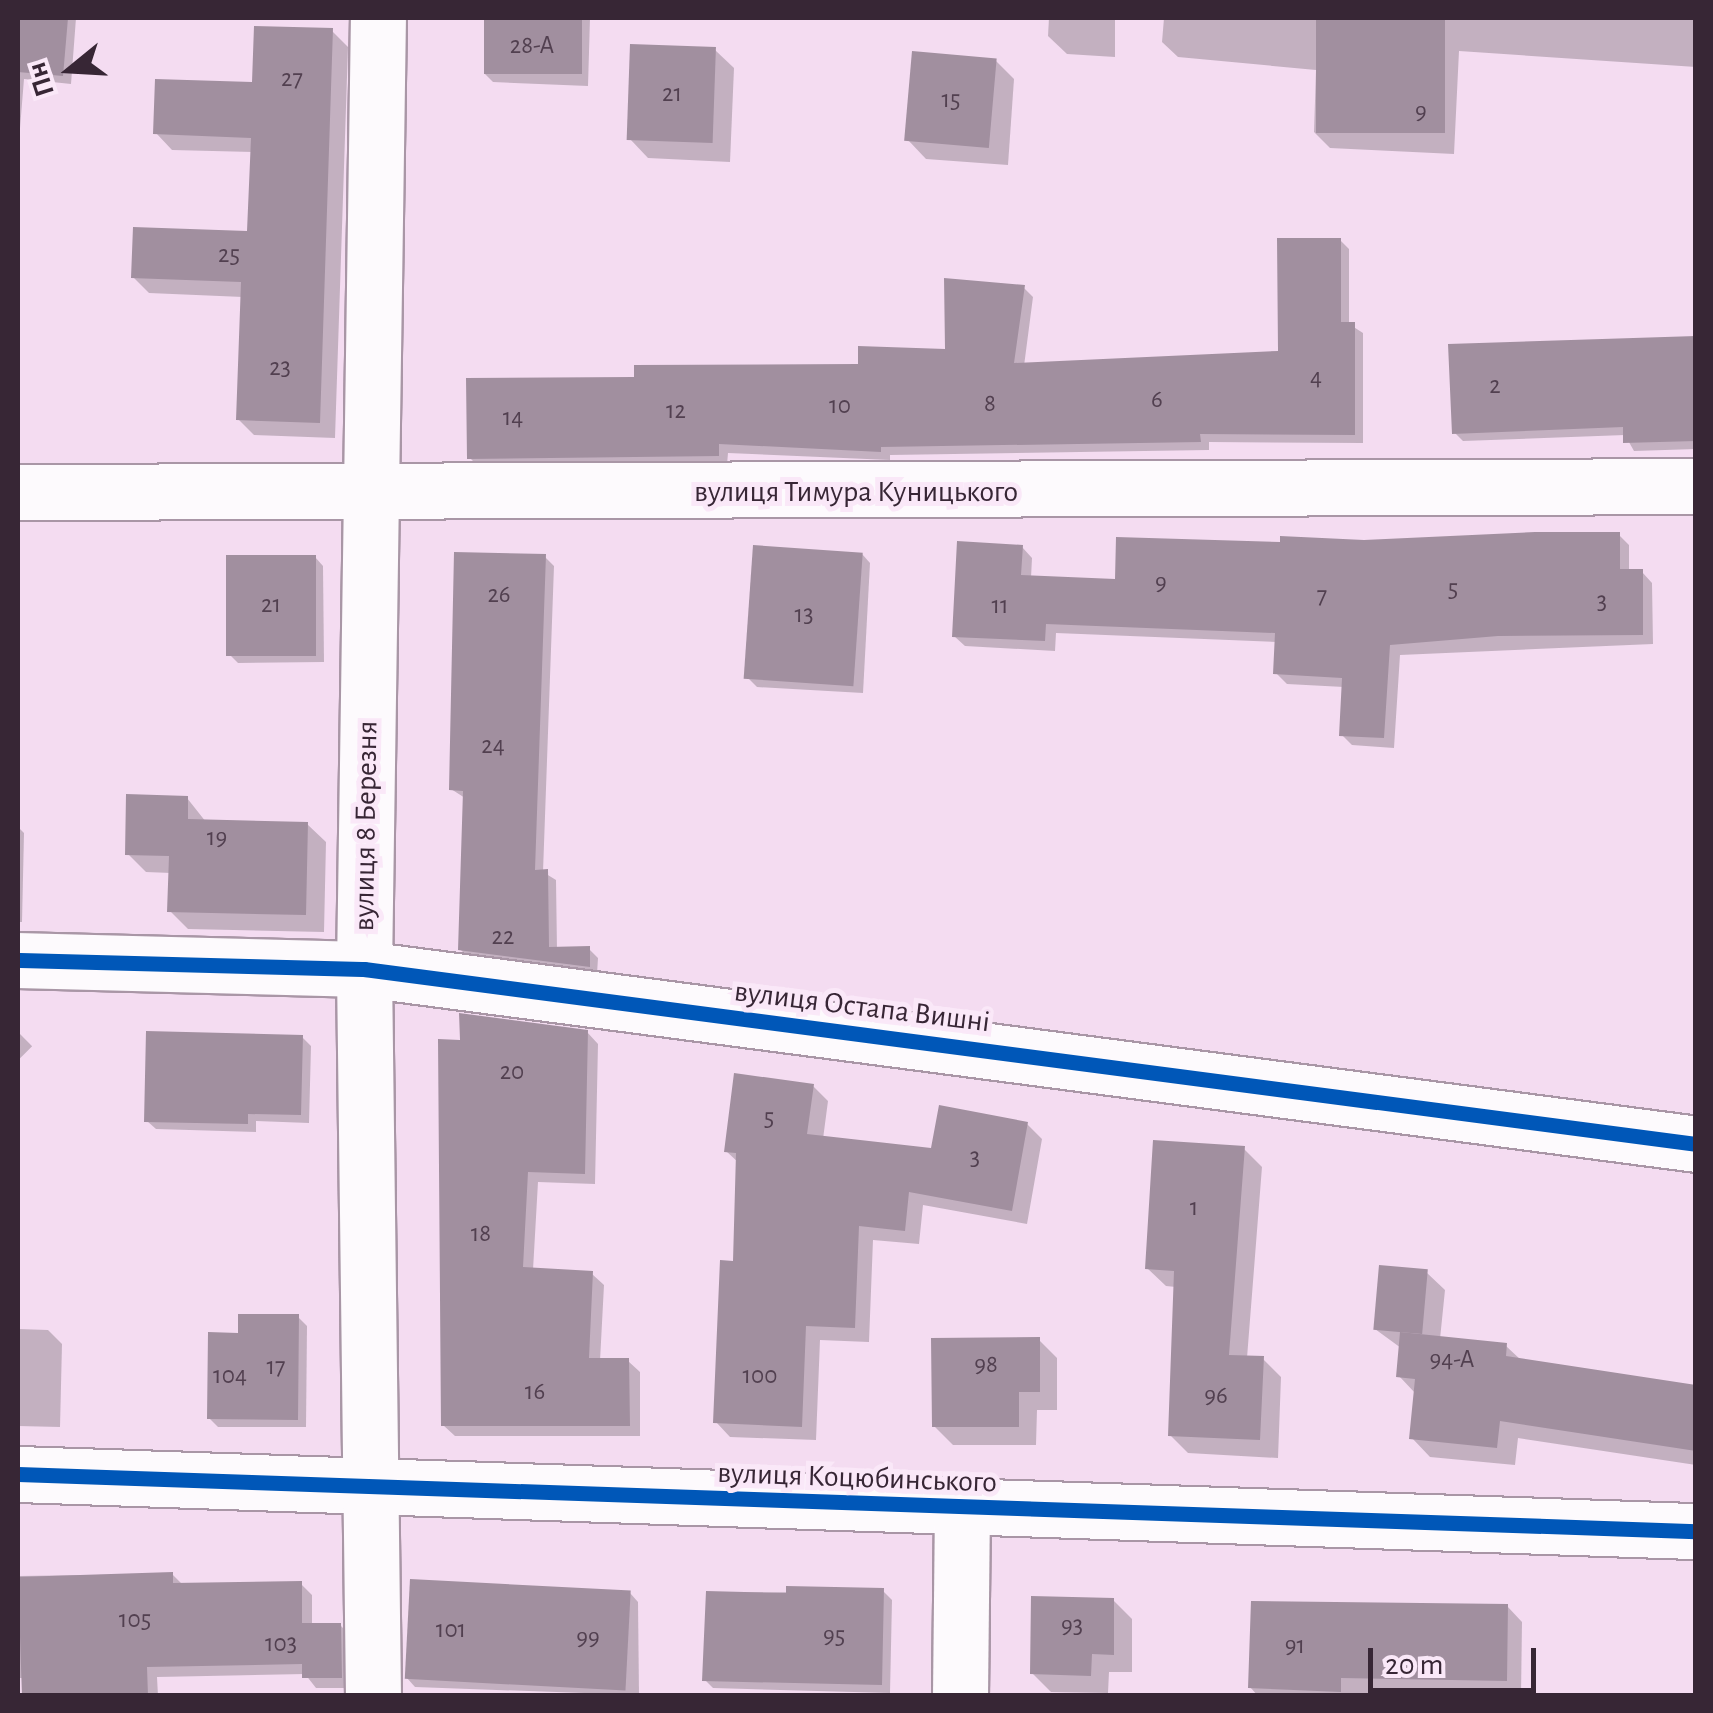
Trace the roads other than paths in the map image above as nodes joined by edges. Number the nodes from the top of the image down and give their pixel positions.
1 (378, 18) edge
2 (1696, 486) edge
3 (18, 492) edge
4 (372, 492) junction
5 (18, 960) edge
6 (364, 969) junction
7 (1696, 1144) edge
8 (18, 1474) edge
9 (370, 1487) junction
10 (962, 1510) junction
11 (1696, 1530) edge
12 (374, 1696) edge
13 (960, 1696) edge

1 - 4 street, вулиця 8 Березня
2 - 4 street, вулиця Тимура Куницького
3 - 4 street, вулиця Тимура Куницького
4 - 6 street, вулиця 8 Березня
5 - 6 street, вулиця Остапа Вишні
6 - 7 street, вулиця Остапа Вишні
6 - 9 street, вулиця 8 Березня
8 - 9 street, вулиця Коцюбинського
9 - 10 street, вулиця Коцюбинського
9 - 12 street, вулиця 8 Березня
10 - 11 street, вулиця Коцюбинського
10 - 13 street

